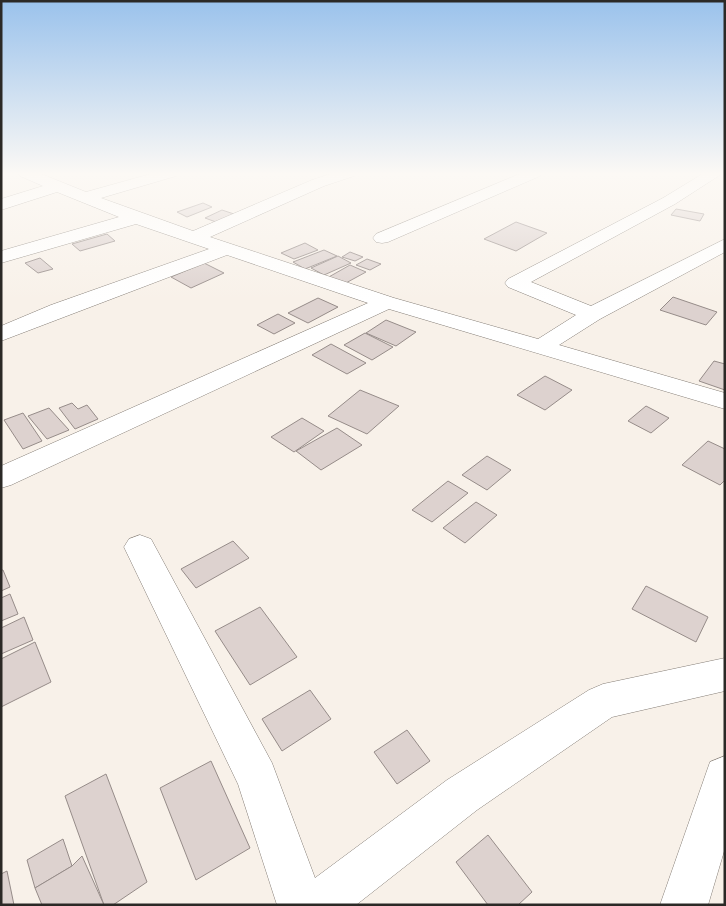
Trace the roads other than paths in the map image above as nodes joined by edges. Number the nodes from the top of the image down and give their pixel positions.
1 (130, 215) edge
2 (244, 215) edge
3 (435, 215) edge
4 (642, 215) edge
5 (136, 218) junction
6 (195, 237) junction
7 (382, 238) dead end
8 (725, 244) edge
9 (228, 248) junction
10 (1, 257) edge
11 (387, 302) junction
12 (592, 314) junction
13 (1, 334) edge
14 (543, 346) junction
15 (725, 401) edge
16 (1, 478) edge
17 (140, 547) dead end
18 (725, 674) edge
19 (725, 777) edge
20 (301, 905) edge
21 (318, 905) edge
22 (684, 905) edge

1 - 5 street
2 - 6 street
3 - 7 street
4 - 12 street
5 - 6 street
5 - 10 street
6 - 9 street
8 - 12 street
9 - 11 street
9 - 13 street
11 - 14 street
11 - 16 street
12 - 14 street
14 - 15 street
17 - 20 street
18 - 21 street
19 - 22 street

